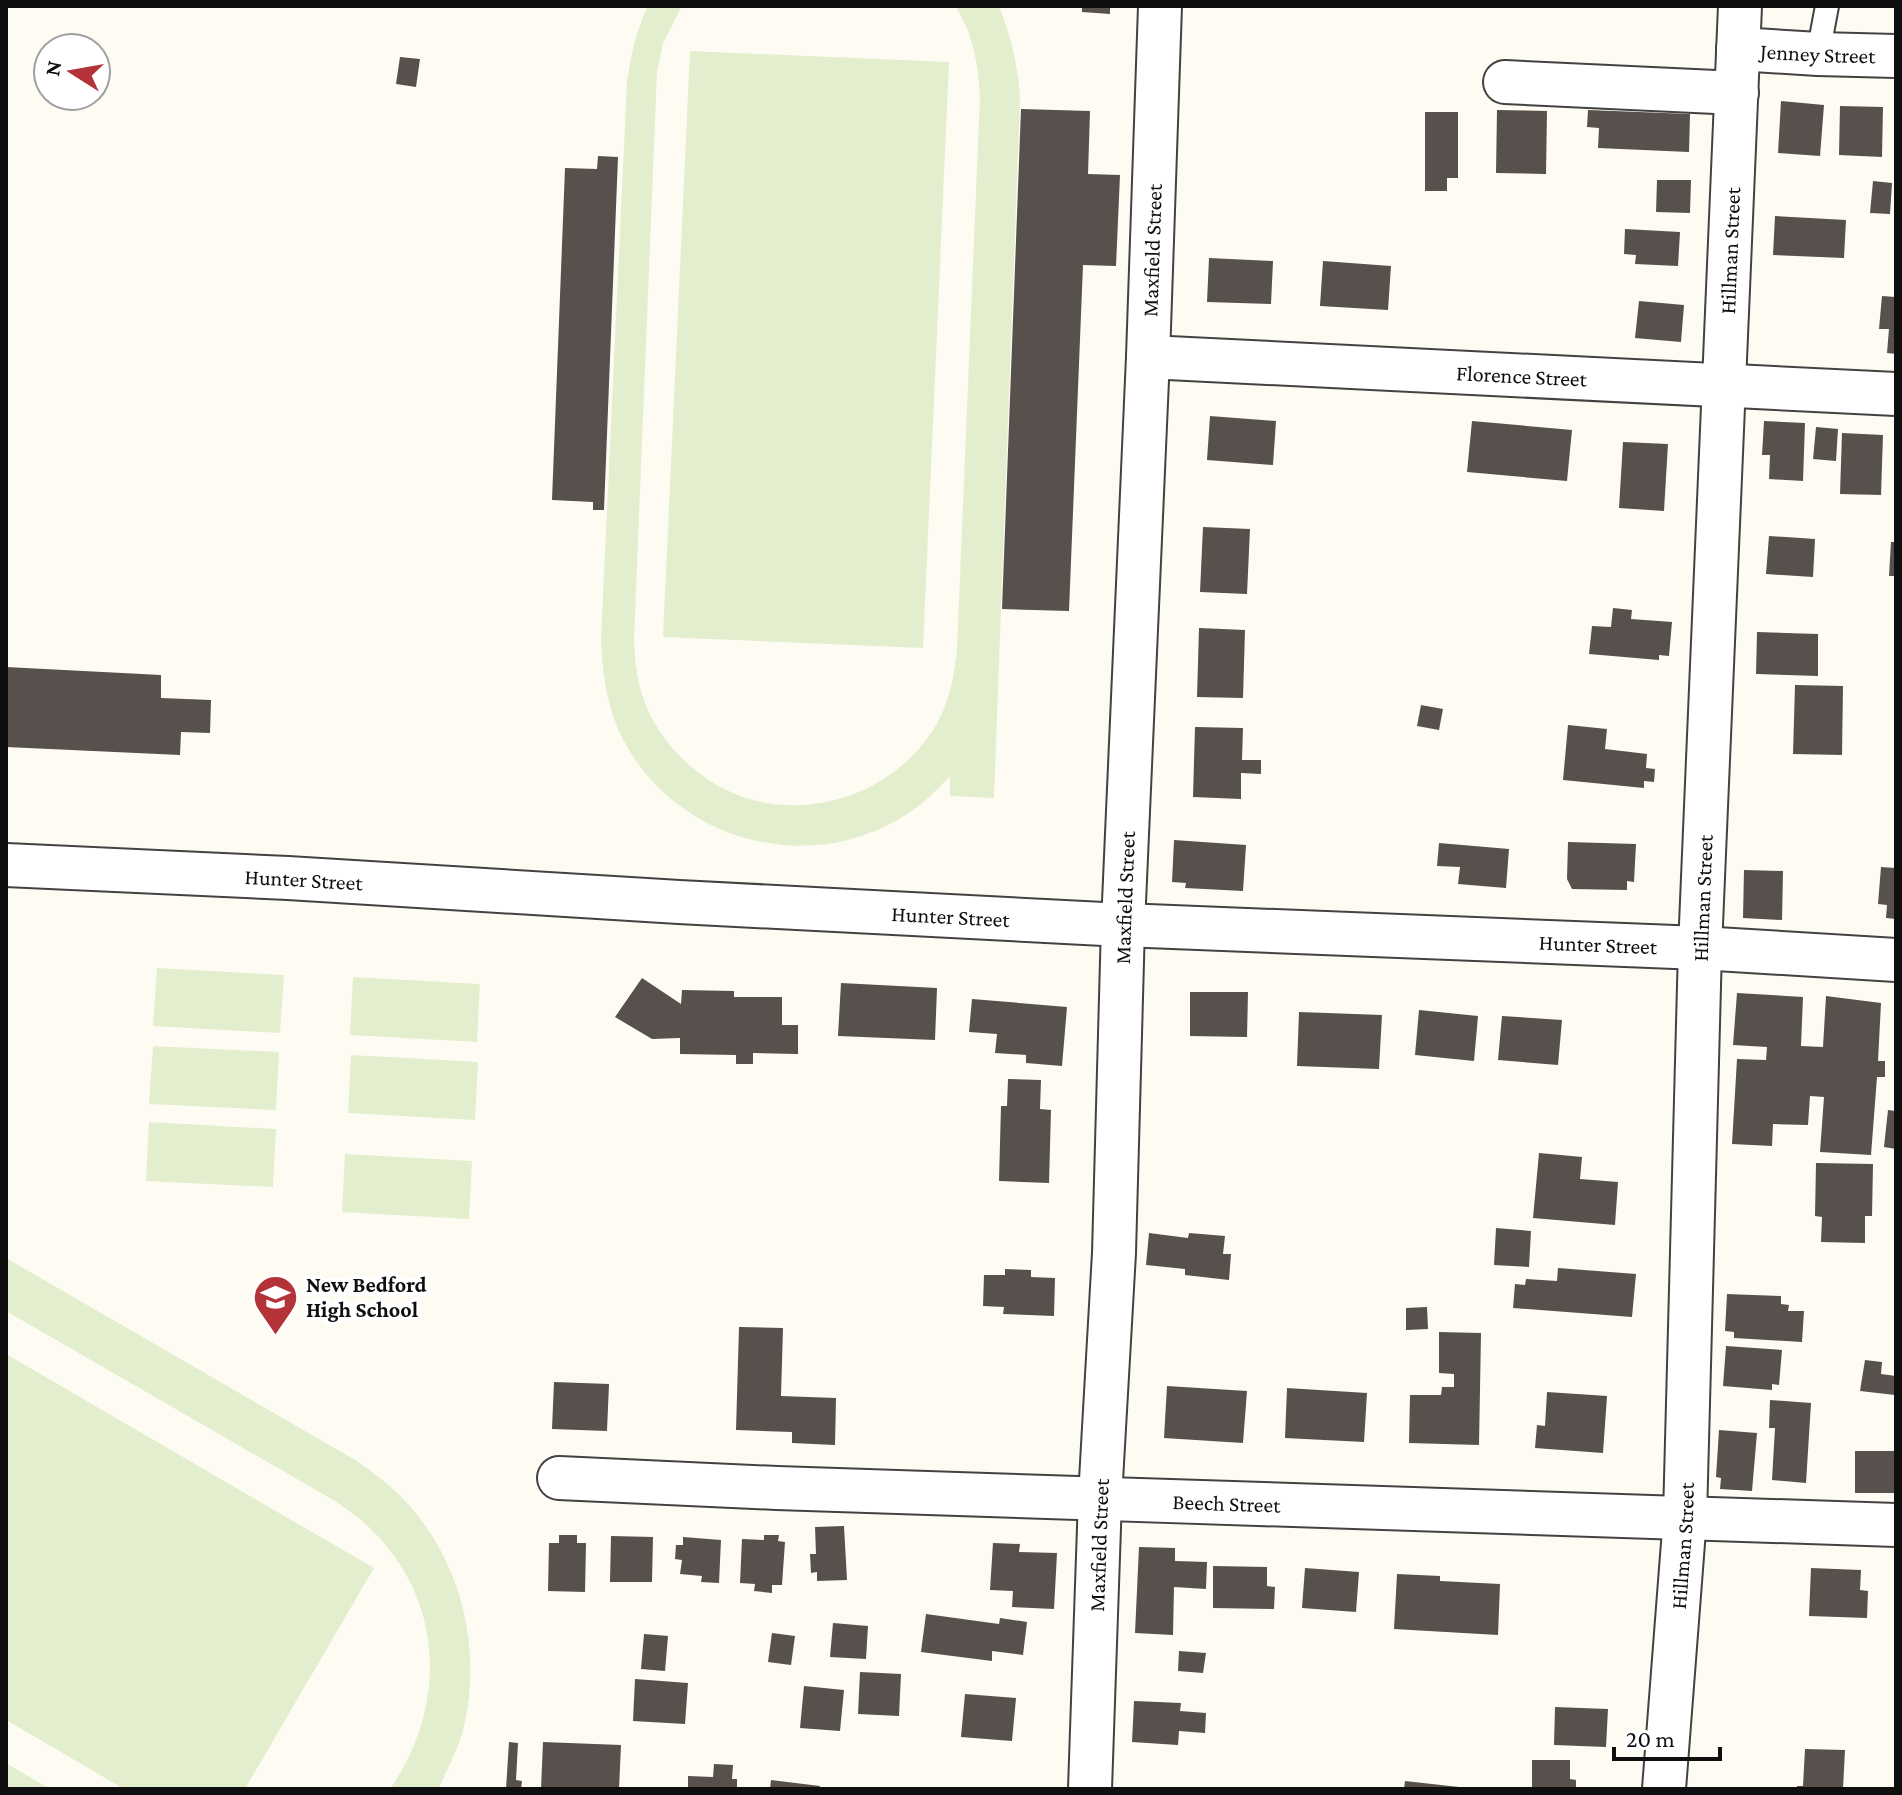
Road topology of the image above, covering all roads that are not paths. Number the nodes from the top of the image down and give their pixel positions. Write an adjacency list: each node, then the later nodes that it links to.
1 (1160, 6): 9 (street, Maxfield Street)
2 (1740, 6): 4 (street, Hillman Street)
3 (1827, 6): 5 (lane)
4 (1738, 49): 5 (street, Jenney Street); 8 (street, Hillman Street)
5 (1818, 54): 6 (street, Jenney Street)
6 (1896, 56)
7 (1505, 82): 8 (street)
8 (1737, 93): 10 (street, Hillman Street)
9 (1148, 357): 10 (street, Florence Street); 13 (street, Maxfield Street)
10 (1725, 384): 11 (street, Florence Street); 14 (street, Hillman Street)
11 (1896, 394)
12 (6, 865): 13 (street, Hunter Street)
13 (1123, 925): 14 (street, Hunter Street); 17 (street, Maxfield Street)
14 (1700, 948): 15 (street, Hunter Street); 18 (street, Hillman Street)
15 (1896, 960)
16 (559, 1478): 17 (street, Beech Street)
17 (1100, 1498): 18 (street, Beech Street); 20 (street, Maxfield Street)
18 (1685, 1517): 19 (street, Beech Street); 21 (street, Hillman Street)
19 (1896, 1525)
20 (1090, 1789)
21 (1664, 1789)

